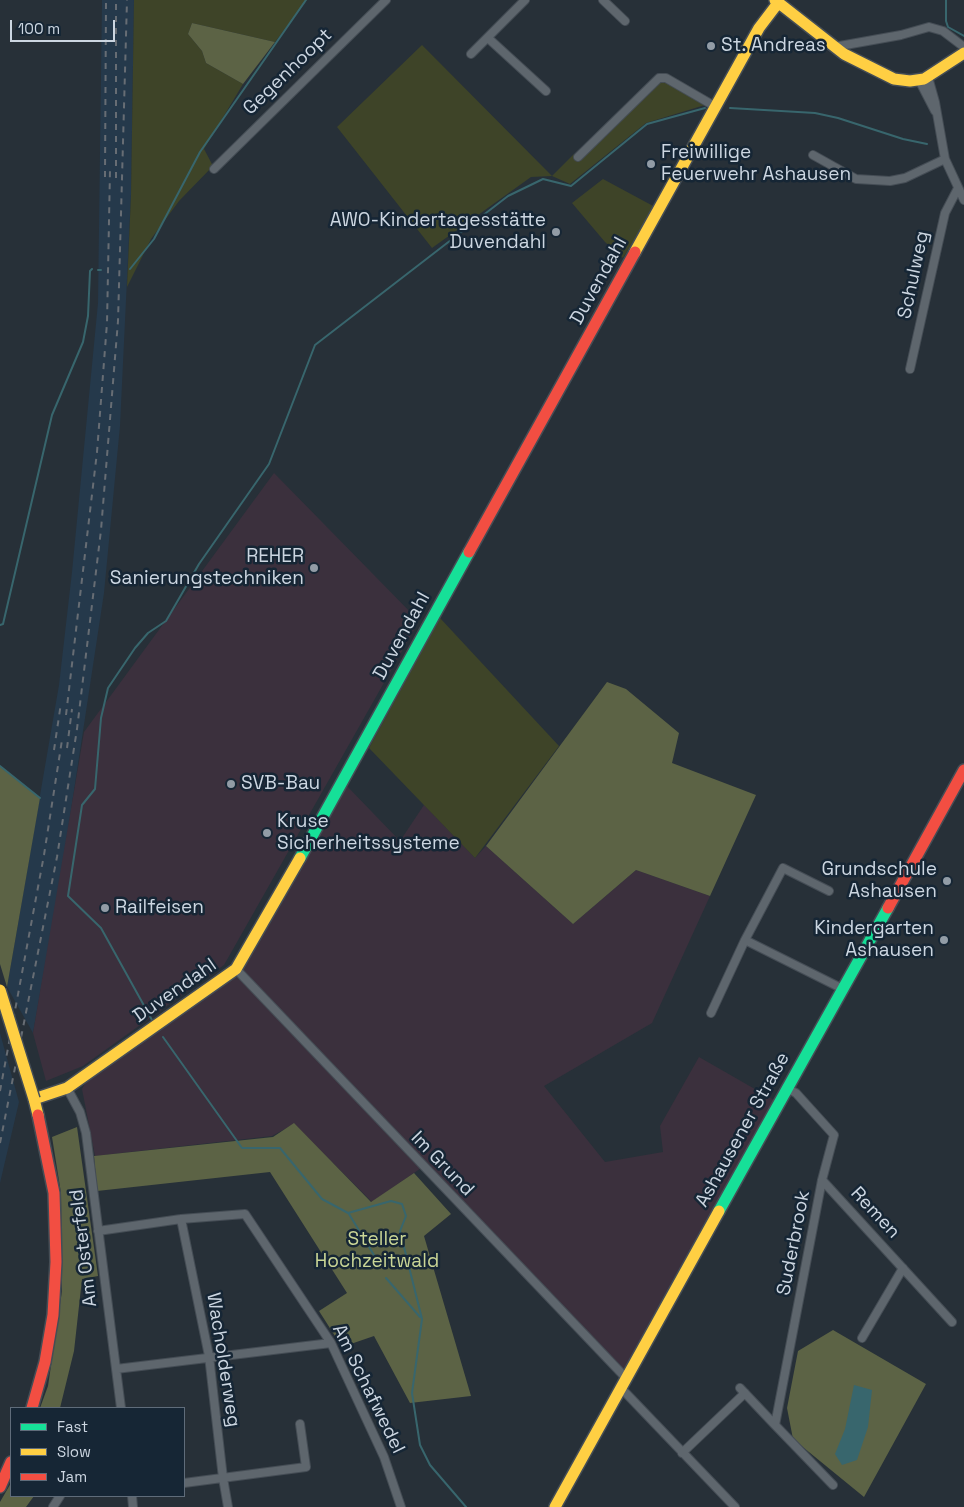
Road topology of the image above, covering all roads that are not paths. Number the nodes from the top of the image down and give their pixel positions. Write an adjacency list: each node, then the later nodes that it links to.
1 (386, 0): 17 (street, Gegenhoopt)
2 (525, 0): 6 (street)
3 (603, 0): 5 (street)
4 (777, 1): 7 (street); 13 (street, Duvendahl)
5 (625, 21)
6 (488, 38): 10 (street); 12 (street)
7 (834, 47): 8 (street); 11 (street)
8 (964, 47)
9 (964, 53): 11 (street)
10 (471, 54)
11 (923, 78): 16 (street)
12 (546, 91)
13 (716, 107): 15 (street); 24 (street, Duvendahl)
14 (813, 155): 16 (street)
15 (578, 157)
16 (945, 159): 18 (street)
17 (214, 168)
18 (957, 190): 19 (street); 20 (street, Schulweg)
19 (964, 200)
20 (910, 369)
21 (964, 770): 25 (street, Ashausener Straße)
22 (829, 891): 23 (street)
23 (745, 940): 25 (street); 27 (street)
24 (236, 969): 28 (street, Duvendahl); 40 (street, Im Grund)
25 (843, 989): 29 (street, Ashausener Straße)
26 (0, 990): 30 (street, bridge)
27 (711, 1013)
28 (67, 1088): 30 (street, Duvendahl); 33 (street, Am Osterfeld)
29 (786, 1088): 31 (street, Suderbrook); 40 (street, Ashausener Straße)
30 (34, 1099): 41 (street)
31 (822, 1180): 34 (street, Remen); 44 (street, Suderbrook)
32 (181, 1219): 33 (street, Am Schafwedel); 37 (street, Am Schafwedel); 38 (street, Wacholderweg)
33 (98, 1231): 39 (street, Am Osterfeld)
34 (903, 1268): 35 (street, Remen); 36 (street)
35 (952, 1322)
36 (862, 1338)
37 (331, 1343): 38 (street); 52 (street, Am Schafwedel)
38 (209, 1356): 39 (street); 47 (street, Wacholderweg)
39 (116, 1368): 42 (street, Am Osterfeld)
40 (624, 1383): 45 (street, Im Grund); 53 (street, Ashausener Straße)
41 (32, 1407)
42 (121, 1407)
43 (300, 1424): 47 (street)
44 (775, 1425): 45 (street); 49 (street)
45 (682, 1453): 54 (street, Im Grund)
46 (10, 1464): 50 (street)
47 (223, 1478): 48 (street); 51 (street, Wacholderweg)
48 (185, 1483)
49 (833, 1485)
50 (0, 1486)
51 (228, 1507)
52 (401, 1507)
53 (555, 1507)
54 (735, 1507)

